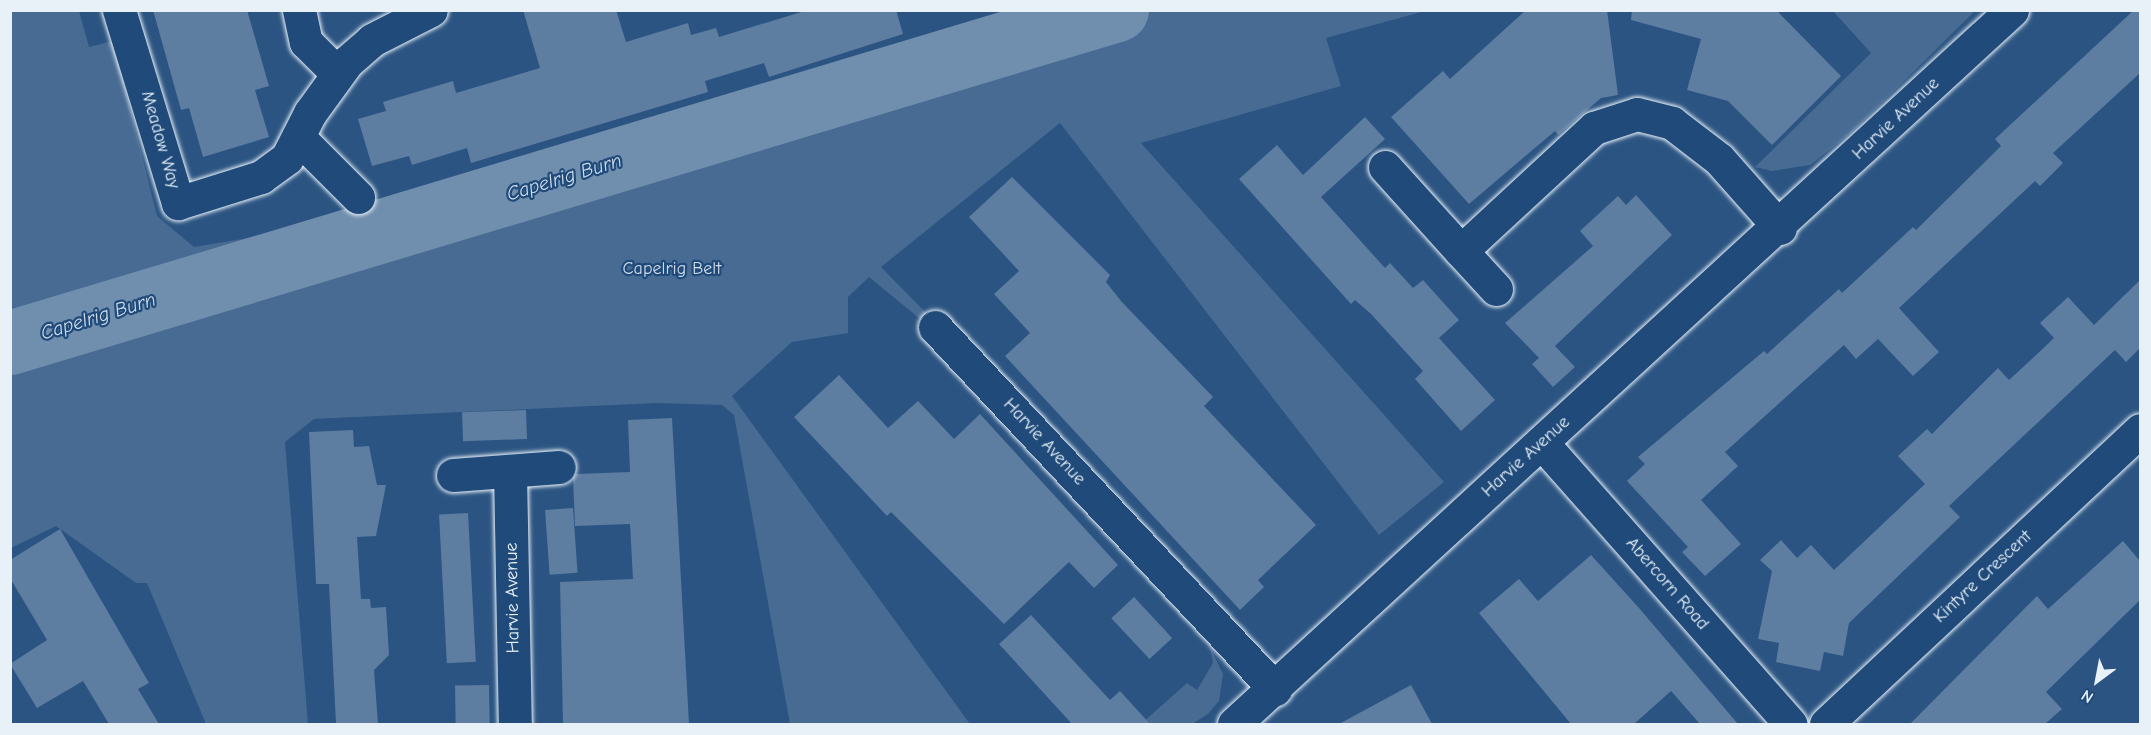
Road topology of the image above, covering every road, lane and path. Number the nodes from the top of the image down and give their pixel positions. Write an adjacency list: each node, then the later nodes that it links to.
1 (118, 10): 6 (street, Meadow Way)
2 (299, 10): 5 (street)
3 (431, 10): 5 (street, Meadow Way)
4 (2012, 10): 9 (street, Harvie Avenue)
5 (338, 74): 6 (street, Meadow Way)
6 (298, 137): 8 (street)
7 (1385, 167): 10 (street)
8 (358, 197)
9 (1780, 228): 10 (street); 14 (street, Harvie Avenue)
10 (1461, 250): 11 (street)
11 (1496, 289)
12 (935, 327): 18 (street, Harvie Avenue)
13 (2140, 430): 22 (street, Kintyre Crescent)
14 (1542, 443): 18 (street, Harvie Avenue); 21 (street, Abercorn Road)
15 (559, 467): 16 (street)
16 (510, 472): 17 (street); 19 (street, Harvie Avenue)
17 (453, 475)
18 (1275, 689): 20 (street, Harvie Avenue)
19 (515, 724)
20 (1234, 724)
21 (1791, 724)
22 (1826, 724)

